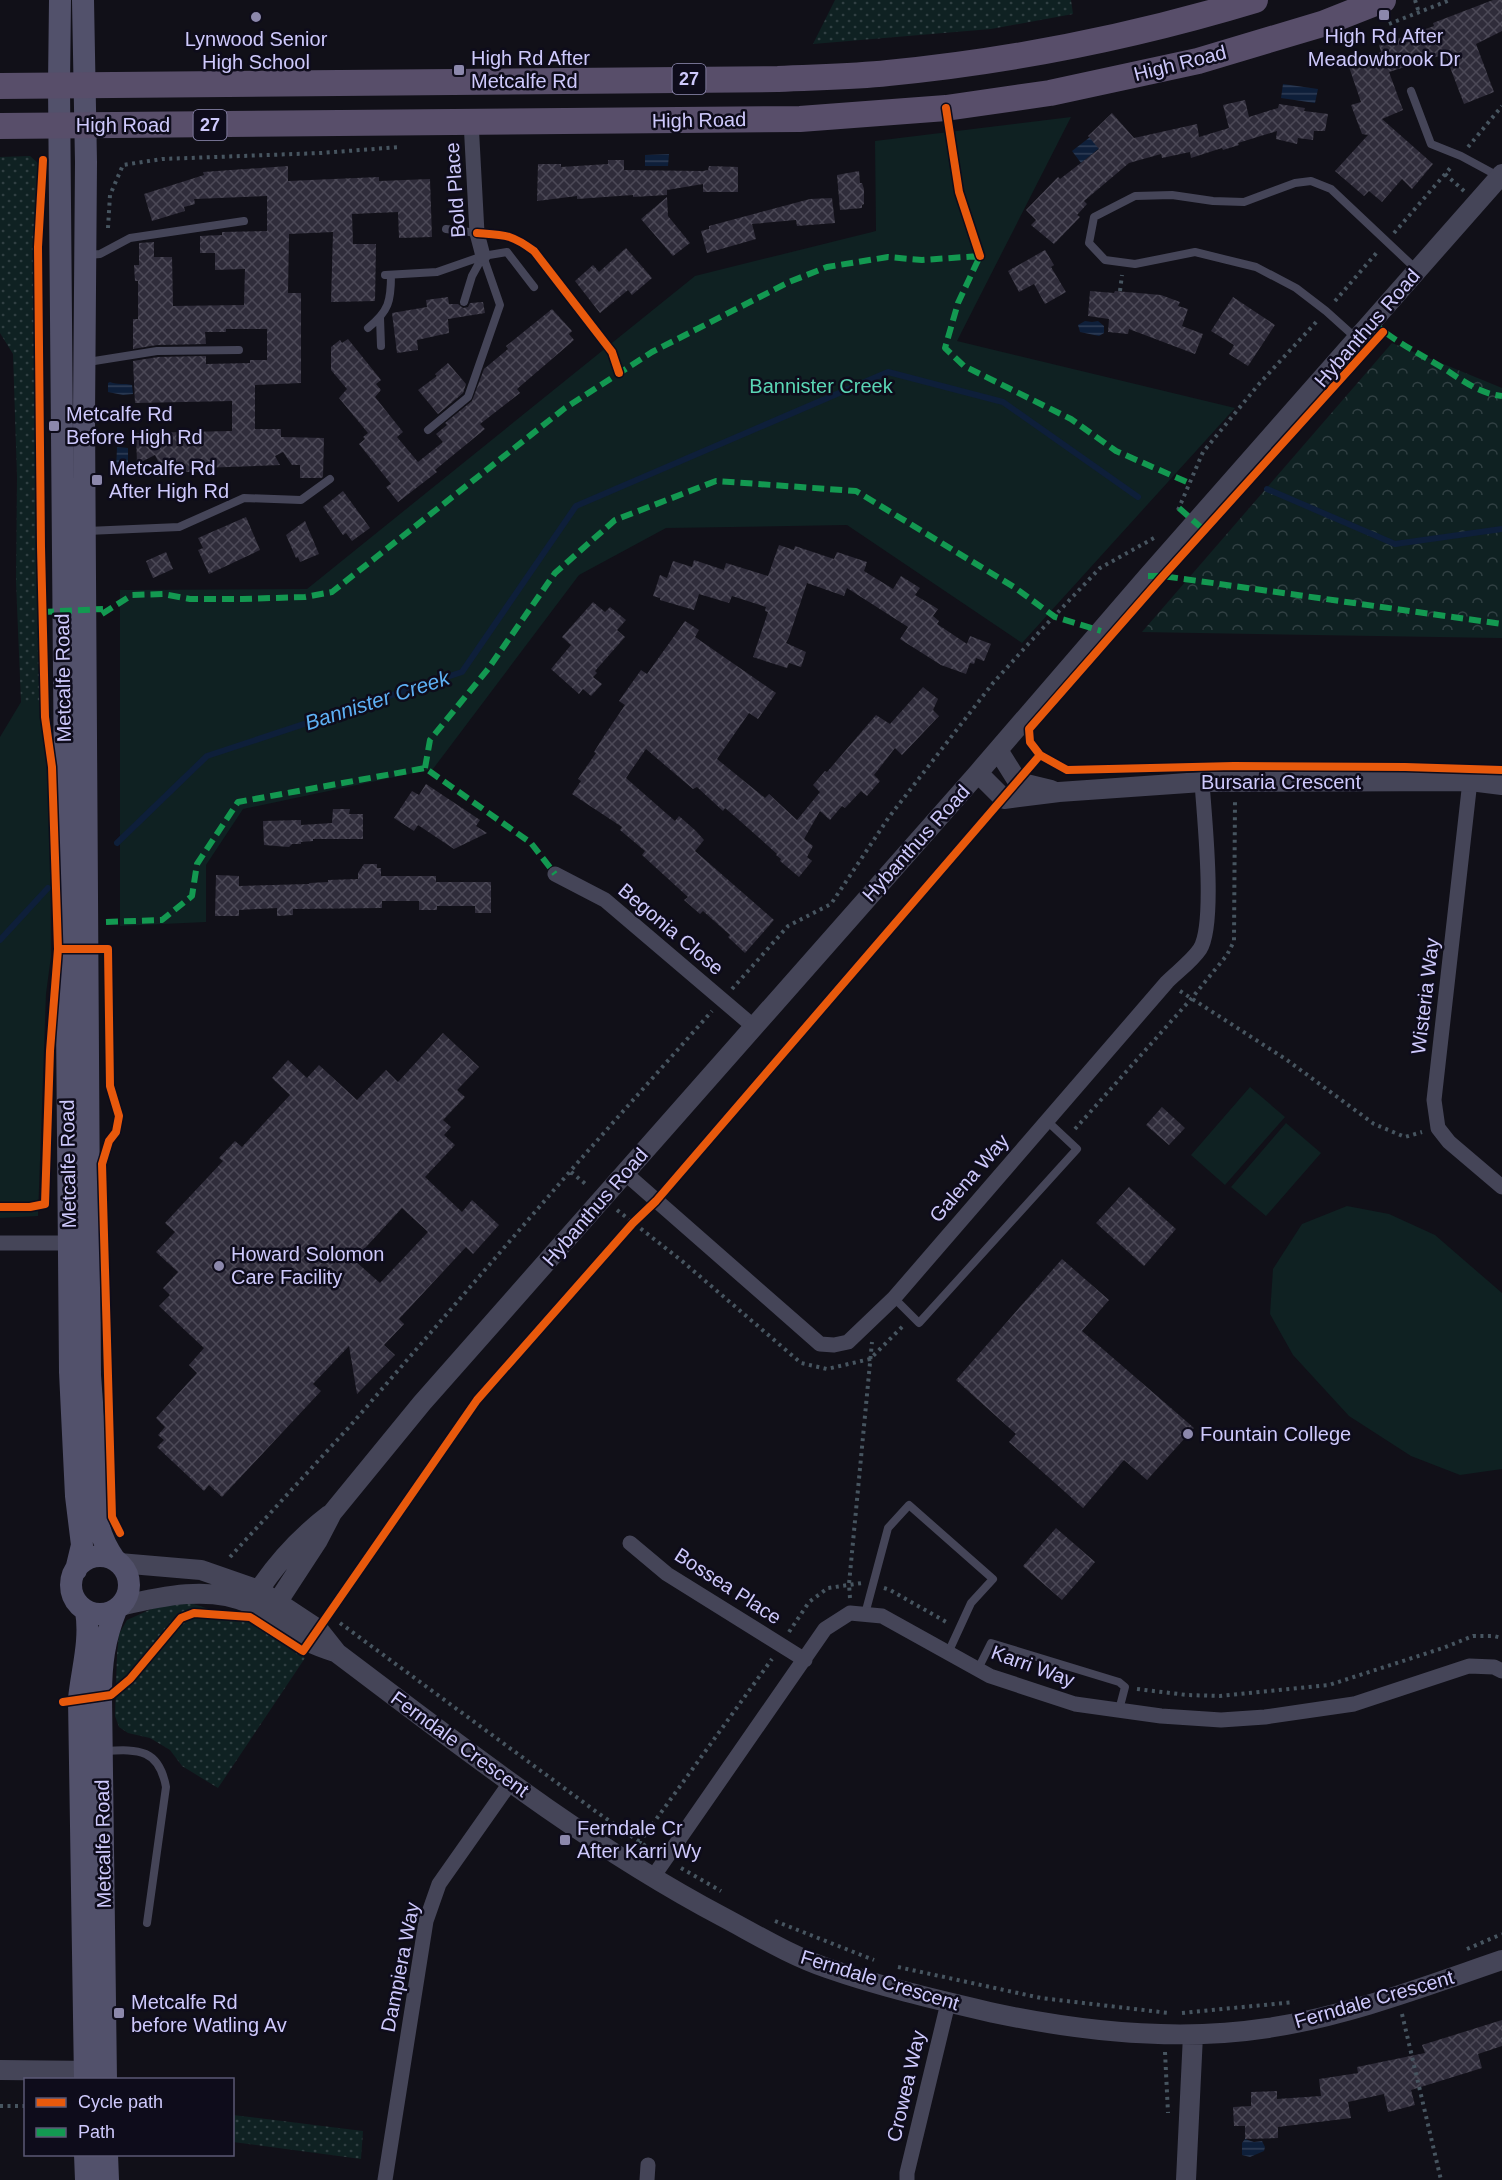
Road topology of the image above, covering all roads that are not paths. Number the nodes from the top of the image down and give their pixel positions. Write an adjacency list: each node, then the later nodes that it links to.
1 (60, 0): 5 (main road, Metcalfe Road)
2 (83, 0): 5 (main road, Metcalfe Road)
3 (1255, 0): 5 (main road, High Road / 27)
4 (1383, 0): 8 (main road, High Road / 27)
5 (71, 85): 6 (main road, High Road / 27); 9 (main road, Metcalfe Road); 10 (main road, Metcalfe Road)
6 (0, 86)
7 (1411, 91): 12 (lane)
8 (471, 121): 9 (main road, High Road / 27); 15 (street, Bold Place)
9 (86, 124): 10 (main road, High Road / 27); 16 (main road, Metcalfe Road)
10 (60, 125): 11 (main road, High Road / 27); 42 (main road, Metcalfe Road)
11 (0, 126)
12 (1501, 175): 18 (street, Hybanthus Road)
13 (244, 220): 16 (lane)
14 (446, 229): 15 (lane)
15 (477, 233): 17 (street, Bold Place)
16 (85, 255): 26 (main road, Metcalfe Road)
17 (483, 256): 19 (lane); 20 (lane); 21 (lane); 27 (lane)
18 (1418, 270): 23 (street, Hybanthus Road); 23 (lane)
19 (534, 287)
20 (464, 302)
21 (380, 318): 22 (lane); 24 (lane)
22 (368, 328)
23 (1357, 339): 30 (street, Hybanthus Road)
24 (381, 346)
25 (238, 350): 26 (lane)
26 (84, 363): 29 (main road, Metcalfe Road)
27 (428, 430)
28 (330, 478): 29 (lane)
29 (84, 531): 42 (main road, Metcalfe Road)
30 (998, 750): 31 (street, Hybanthus Road); 35 (street, Bursaria Crescent)
31 (978, 773): 35 (street, Bursaria Crescent); 37 (street, Hybanthus Road)
32 (1203, 782): 33 (street, Bursaria Crescent); 35 (street, Bursaria Crescent); 38 (street, Galena Way)
33 (1470, 782): 34 (street, Bursaria Crescent); 40 (street, Wisteria Way)
34 (1502, 785)
35 (1059, 792)
36 (555, 874): 37 (street, Begonia Close)
37 (753, 1026): 39 (street, Hybanthus Road)
38 (1046, 1120): 43 (street, Galena Way); 43 (lane)
39 (625, 1173): 43 (street, Galena Way); 44 (street, Hybanthus Road)
40 (1502, 1187)
41 (0, 1243): 42 (street)
42 (79, 1243): 46 (main road, Metcalfe Road); 47 (main road, Metcalfe Road)
43 (894, 1298)
44 (332, 1513): 48 (street, Hybanthus Road); 50 (street, Hybanthus Road)
45 (630, 1543): 55 (street, Bossea Place)
46 (117, 1562): 47 (main road); 48 (street, Ferndale Crescent); 49 (main road, Metcalfe Road)
47 (76, 1570): 51 (main road, Metcalfe Road)
48 (255, 1597): 49 (street, Ferndale Crescent); 50 (street, Ferndale Crescent)
49 (118, 1608): 51 (main road); 59 (main road, Metcalfe Road)
50 (273, 1609): 53 (street, Ferndale Crescent); 53 (street, Ferndale Crescent)
51 (86, 1611): 59 (main road, Metcalfe Road)
52 (858, 1614): 54 (street, Karri Way); 54 (lane); 55 (street)
53 (337, 1653): 60 (street, Ferndale Crescent)
54 (948, 1653): 56 (street, Karri Way)
55 (805, 1660): 61 (street)
56 (978, 1669): 58 (street, Karri Way); 58 (lane)
57 (1502, 1671): 58 (street, Karri Way)
58 (1119, 1710)
59 (91, 1751): 62 (lane); 67 (main road, Metcalfe Road)
60 (510, 1783): 61 (street, Ferndale Crescent); 72 (street, Dampiera Way)
61 (653, 1878): 64 (street, Ferndale Crescent)
62 (147, 1923)
63 (1502, 1960): 65 (street, Ferndale Crescent)
64 (948, 2002): 65 (street, Ferndale Crescent); 73 (street, Crowea Way)
65 (1193, 2035): 74 (street)
66 (0, 2070): 67 (street)
67 (95, 2075)
68 (86, 2156): 70 (main road)
69 (107, 2156): 71 (main road)
70 (86, 2180)
71 (108, 2180)
72 (385, 2180)
73 (907, 2180)
74 (1186, 2180)

